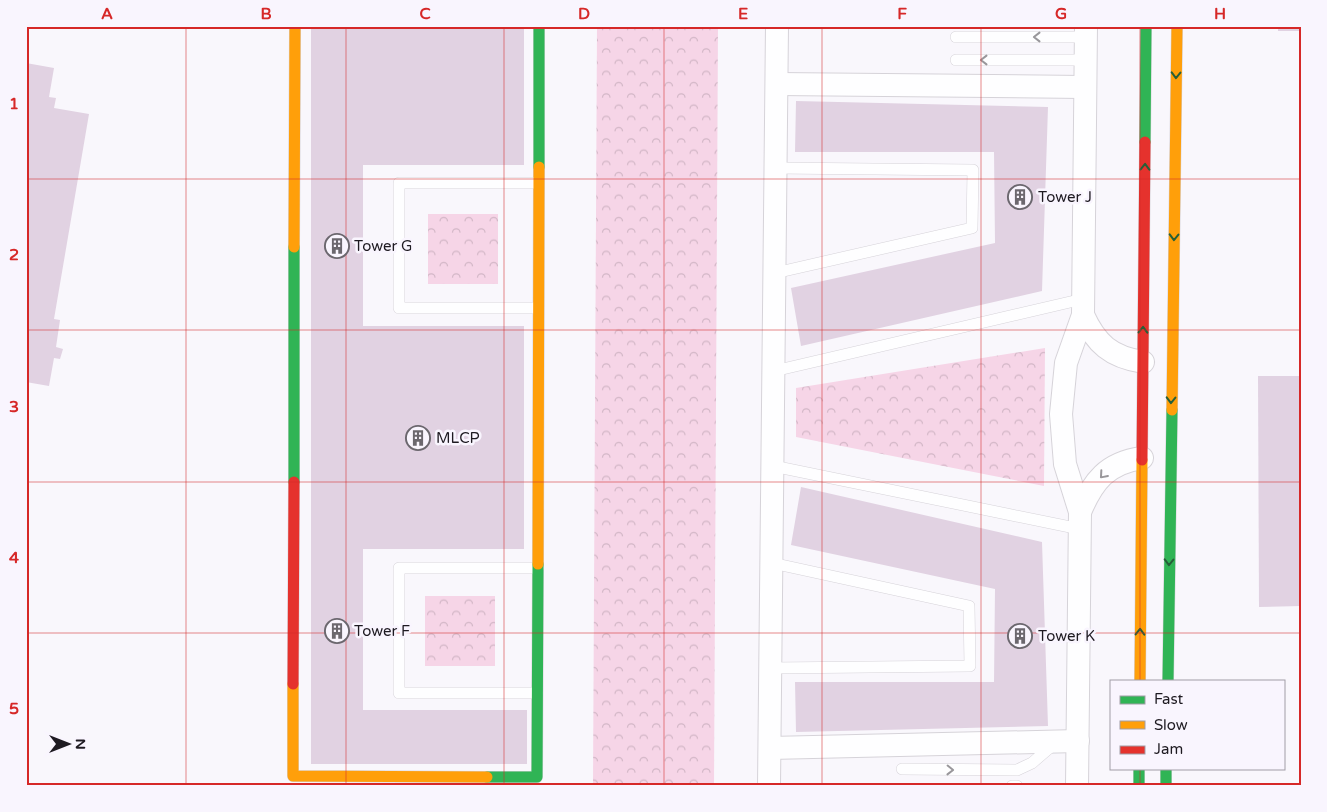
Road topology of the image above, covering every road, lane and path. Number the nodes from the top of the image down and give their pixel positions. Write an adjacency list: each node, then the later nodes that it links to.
1 (295, 26): 27 (street)
2 (539, 26): 13 (street)
3 (778, 26): 10 (street)
4 (1146, 26): 17 (street, one-way to 4)
5 (1177, 26): 26 (street, one-way to 26)
6 (1086, 32): 7 (lane, one-way to 7); 9 (street)
7 (956, 37)
8 (956, 60): 9 (lane, one-way to 8)
9 (1085, 60): 11 (street)
10 (777, 84): 11 (street); 12 (street)
11 (1084, 87): 15 (street)
12 (776, 168): 14 (street); 14 (lane)
13 (538, 183): 16 (street); 16 (lane)
14 (775, 273): 18 (street)
15 (1082, 307): 17 (street); 18 (lane); 21 (street)
16 (538, 308): 23 (street)
17 (1143, 362): 19 (street)
18 (774, 372): 20 (street)
19 (1142, 458): 21 (street, one-way to 21); 25 (street, one-way to 19)
20 (773, 466): 21 (lane); 22 (street)
21 (1080, 520): 28 (street)
22 (772, 563): 24 (street); 24 (lane)
23 (538, 568): 27 (street); 27 (lane)
24 (771, 668): 29 (street)
25 (1140, 680)
26 (1168, 680)
27 (537, 693)
28 (1069, 741): 29 (street); 30 (lane, one-way to 28); 36 (street)
29 (770, 748): 33 (street)
30 (902, 769)
31 (1139, 770): 37 (street)
32 (1166, 770): 38 (street)
33 (769, 786)
34 (1012, 786): 35 (lane)
35 (1017, 786)
36 (1077, 786)
37 (1139, 786)
38 (1166, 786)

